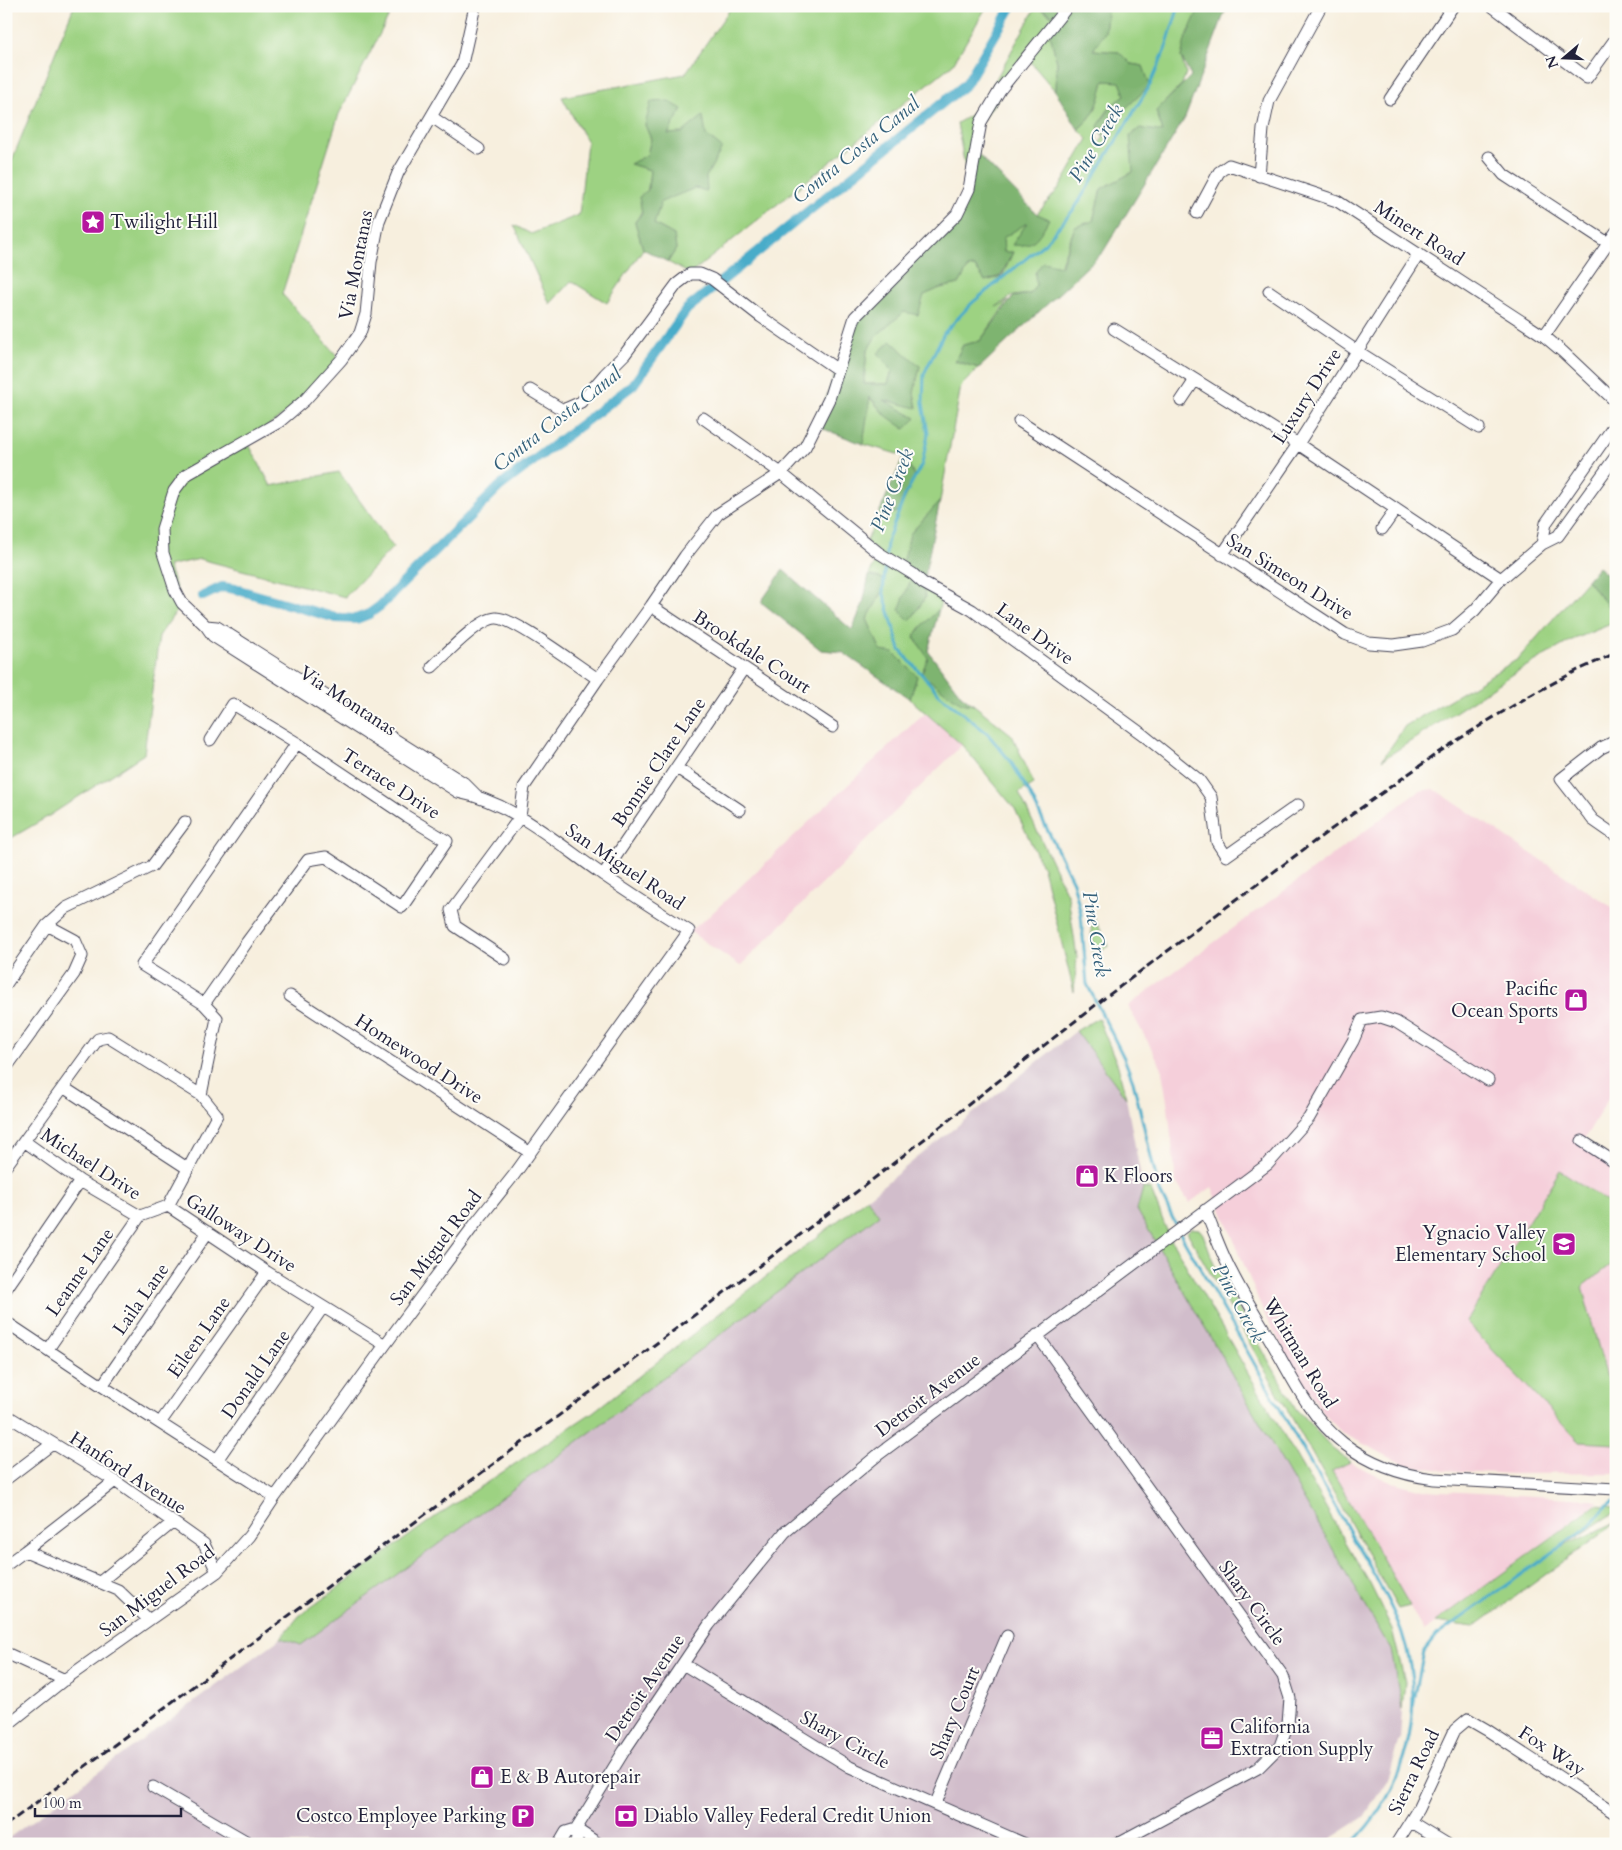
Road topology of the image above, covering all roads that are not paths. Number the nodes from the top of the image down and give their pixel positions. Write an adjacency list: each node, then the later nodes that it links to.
1 (475, 6): 8 (street, Via Montanas)
2 (1068, 6): 20 (street)
3 (1322, 6): 11 (street)
4 (1453, 6): 7 (street)
5 (1492, 6): 6 (street)
6 (1616, 38)
7 (1390, 99)
8 (432, 117): 9 (street); 48 (street, Via Montanas)
9 (479, 149)
10 (1489, 157): 14 (street)
11 (1259, 176): 12 (street, Minert Road); 15 (street, Minert Road)
12 (1197, 213)
13 (1616, 232): 14 (street)
14 (1608, 243): 18 (street)
15 (1419, 254): 18 (street, Minert Road); 19 (street, Luxury Drive)
16 (1269, 291): 19 (street)
17 (1114, 329): 21 (street)
18 (1544, 336): 24 (street, Minert Road)
19 (1357, 351): 28 (street); 29 (street, Luxury Drive)
20 (838, 370): 22 (street); 31 (street)
21 (1195, 380): 23 (street); 29 (street)
22 (530, 390)
23 (1181, 401)
24 (1616, 402)
25 (703, 418): 31 (street, Lane Drive)
26 (1019, 421): 35 (street, San Simeon Drive)
27 (1616, 423): 34 (street)
28 (1479, 428)
29 (1298, 444): 32 (street); 35 (street, Luxury Drive)
30 (1616, 456): 34 (street, San Simeon Drive)
31 (781, 473): 37 (street); 46 (street, Lane Drive)
32 (1396, 509): 33 (street); 36 (street)
33 (1382, 529)
34 (1542, 544): 36 (street, San Simeon Drive)
35 (1222, 555): 36 (street, San Simeon Drive)
36 (1501, 579)
37 (651, 606): 39 (street, Brookdale Court); 40 (street)
38 (432, 667): 40 (street)
39 (744, 668): 41 (street, Brookdale Court); 45 (street, Bonnie Clare Lane)
40 (598, 679): 48 (street)
41 (833, 726)
42 (210, 740): 44 (street)
43 (1616, 741): 50 (street)
44 (297, 743): 56 (street); 56 (street, Terrace Drive)
45 (677, 768): 47 (street); 51 (street, Bonnie Clare Lane)
46 (1298, 805)
47 (740, 810)
48 (520, 817): 51 (street, San Miguel Road); 53 (street)
49 (185, 822): 52 (street)
50 (1616, 836)
51 (603, 875): 63 (street, San Miguel Road)
52 (47, 925): 54 (street); 57 (street)
53 (505, 959)
54 (6, 984)
55 (290, 996): 63 (street, Homewood Drive)
56 (204, 1004): 60 (street)
57 (6, 1068)
58 (1488, 1080): 69 (street, Detroit Avenue)
59 (63, 1086): 60 (street, Galloway Drive); 61 (street, Galloway Drive); 66 (street)
60 (201, 1095): 66 (street, Galloway Drive)
61 (24, 1141): 65 (street, Galloway Drive); 67 (street, Michael Drive)
62 (1582, 1141): 64 (street)
63 (529, 1152): 77 (street, San Miguel Road)
64 (1616, 1163)
65 (6, 1166)
66 (187, 1168): 68 (street, Galloway Drive)
67 (80, 1181): 70 (street, Michael Drive); 73 (street)
68 (168, 1206): 70 (street, Michael Drive); 71 (street, Galloway Drive)
69 (1205, 1210): 76 (street, Detroit Avenue); 86 (street, Whitman Road)
70 (140, 1216): 78 (street, Leanne Lane)
71 (208, 1232): 72 (street, Galloway Drive); 79 (street, Laila Lane)
72 (267, 1272): 74 (street, Galloway Drive); 81 (street, Eileen Lane)
73 (6, 1289)
74 (324, 1307): 77 (street, Galloway Drive); 83 (street, Donald Lane)
75 (6, 1322): 78 (street)
76 (1037, 1335): 96 (street, Detroit Avenue); 110 (street, Shary Circle)
77 (385, 1345): 87 (street, San Miguel Road)
78 (48, 1348): 79 (street)
79 (102, 1386): 81 (street)
80 (6, 1414): 82 (street, Hanford Avenue)
81 (160, 1423): 83 (street)
82 (52, 1444): 84 (street); 85 (street, Hanford Avenue)
83 (217, 1460): 87 (street)
84 (6, 1479)
85 (115, 1481): 88 (street, Hanford Avenue); 89 (street)
86 (1610, 1489)
87 (275, 1497): 91 (street, San Miguel Road)
88 (172, 1523): 91 (street, Hanford Avenue); 92 (street)
89 (25, 1551): 90 (street); 92 (street)
90 (6, 1566)
91 (217, 1572): 93 (street, San Miguel Road)
92 (100, 1582): 93 (street)
93 (149, 1620): 97 (street, San Miguel Road)
94 (1007, 1636): 101 (street, Shary Court)
95 (6, 1653): 97 (street)
96 (683, 1664): 101 (street, Shary Circle); 104 (street, Detroit Avenue)
97 (65, 1680): 99 (street, San Miguel Road)
98 (1468, 1720): 102 (street, Fox Way); 103 (street, Sierra Road)
99 (6, 1726)
100 (153, 1787): 105 (street)
101 (936, 1803): 109 (street, Shary Circle)
102 (1616, 1814)
103 (1411, 1822): 111 (street, Sierra Road); 112 (street)
104 (576, 1829): 106 (street, Detroit Avenue); 107 (street, Detroit Avenue); 108 (street)
105 (251, 1844)
106 (559, 1844)
107 (575, 1844)
108 (599, 1844)
109 (1025, 1844)
110 (1116, 1844)
111 (1396, 1844)
112 (1447, 1844)

